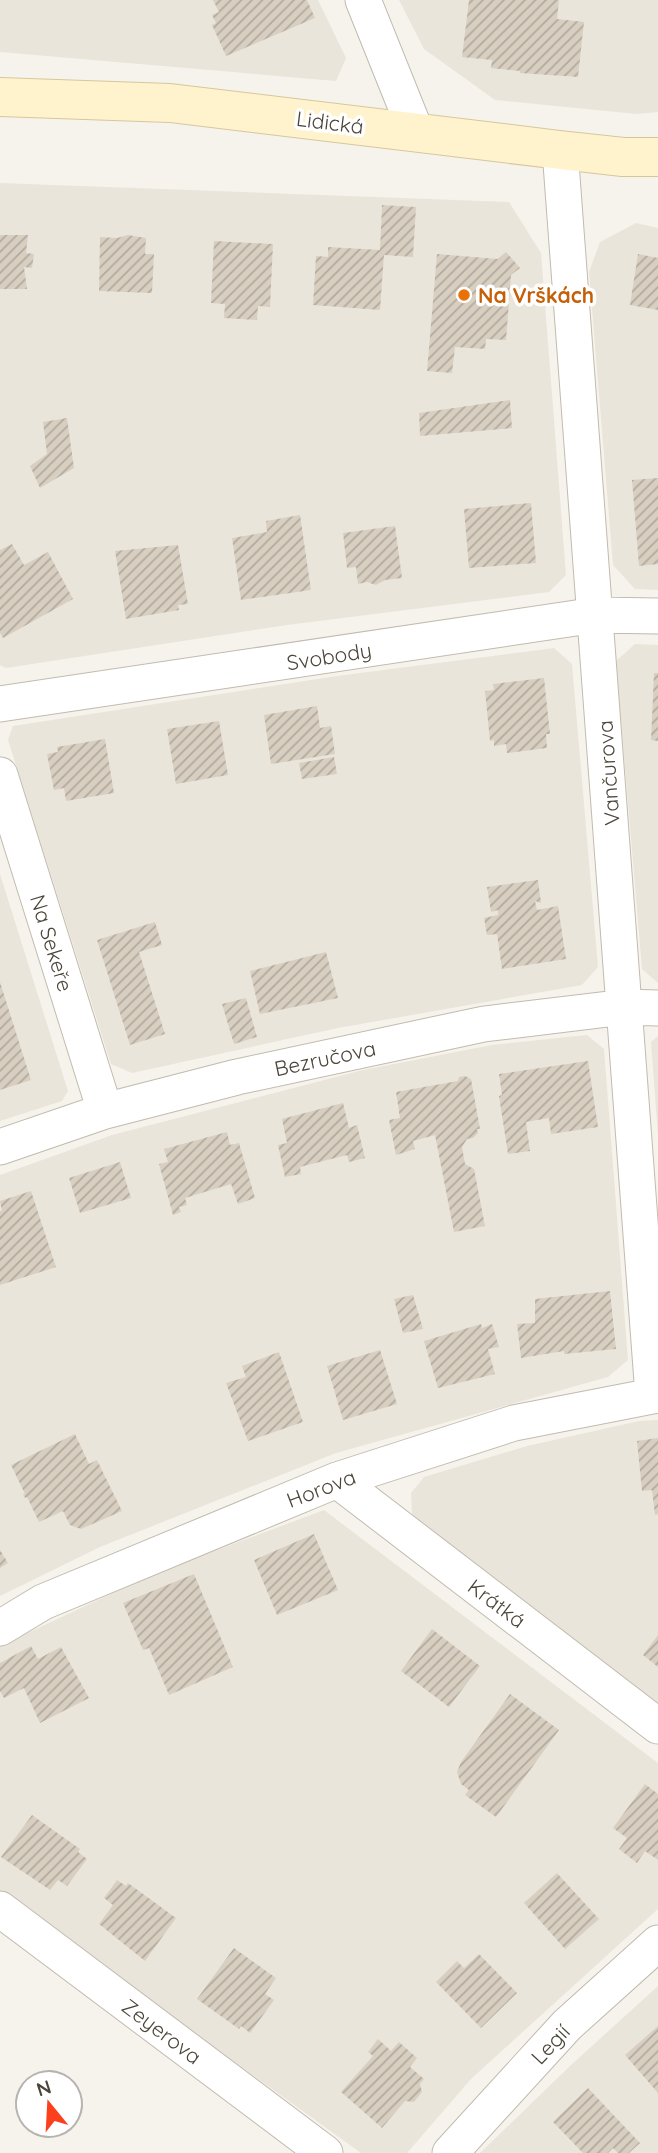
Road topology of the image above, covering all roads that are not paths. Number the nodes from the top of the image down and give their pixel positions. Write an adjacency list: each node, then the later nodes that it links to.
1 (363, 0): 3 (street)
2 (0, 97): 3 (street, Lidická)
3 (416, 132): 4 (street, Lidická)
4 (559, 150): 5 (street, Lidická); 6 (street, Vančurova)
5 (654, 161)
6 (596, 615): 7 (street, Svobody); 8 (street, Svobody); 10 (street, Vančurova)
7 (658, 616)
8 (0, 704)
9 (0, 775): 11 (street, Na Sekeře)
10 (642, 1008): 11 (street, Bezručova); 13 (street, Vančurova)
11 (105, 1111): 12 (street, Bezručova)
12 (0, 1147)
13 (656, 1395): 14 (street, Horova)
14 (337, 1480): 15 (street, Horova); 16 (street, Krátká)
15 (0, 1628)
16 (658, 1726)
17 (0, 1909): 19 (street, Zeyerova)
18 (658, 1944): 20 (street, Legií)
19 (325, 2153)
20 (450, 2153)

